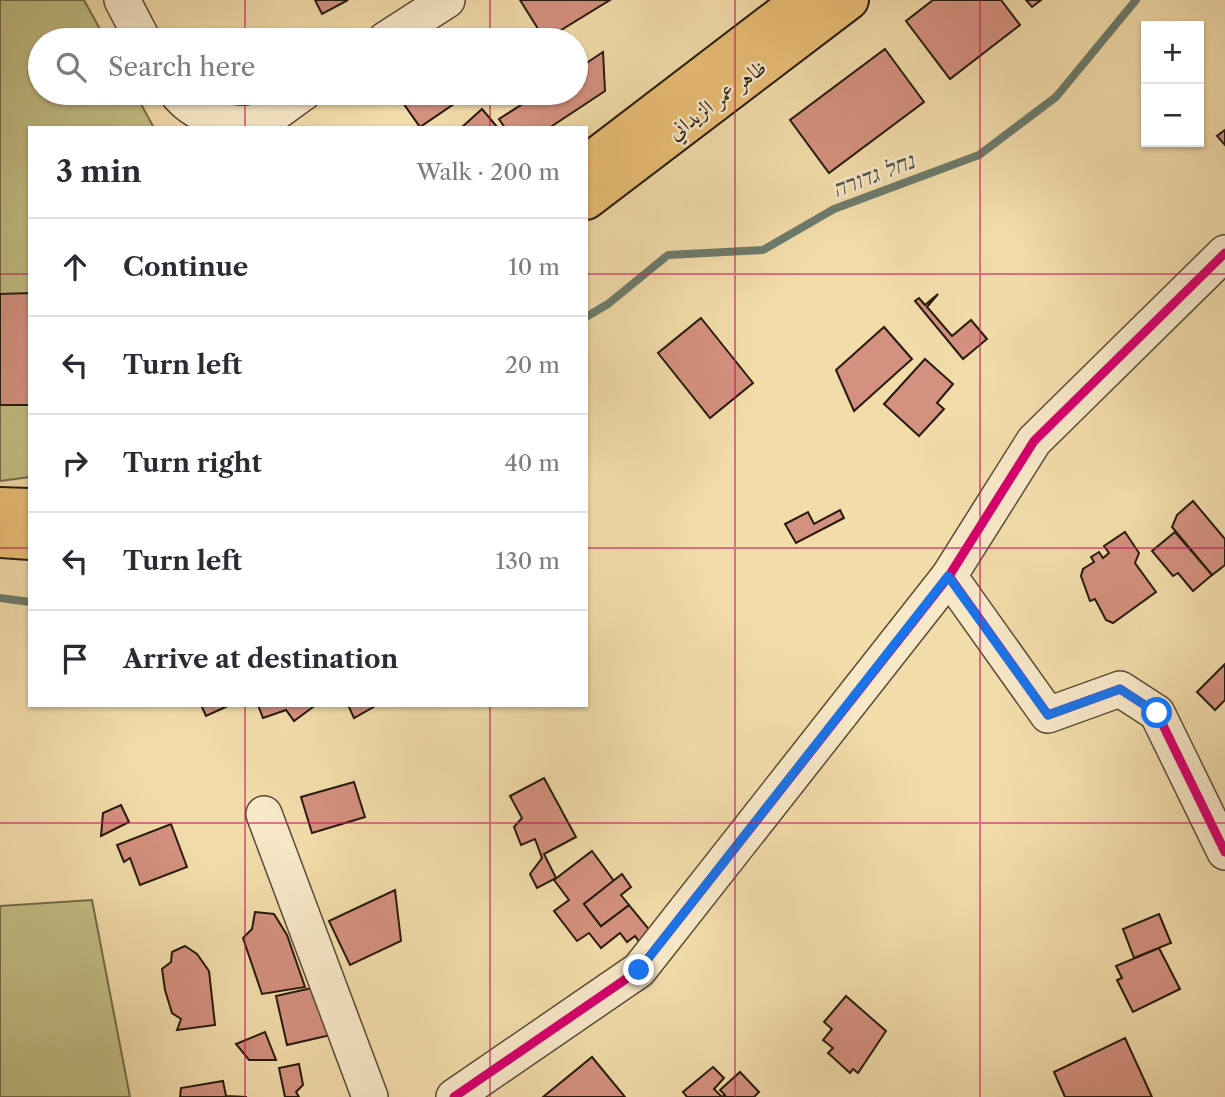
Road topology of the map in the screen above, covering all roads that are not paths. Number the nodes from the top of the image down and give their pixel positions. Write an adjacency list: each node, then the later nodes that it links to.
1 (122, 0): 5 (street)
2 (447, 0): 6 (street)
3 (802, 0): 9 (main road, ظاهر عمر الزيداني)
4 (849, 0): 10 (main road, ظاهر عمر الزيداني)
5 (137, 28)
6 (404, 28)
7 (189, 105): 8 (street)
8 (284, 105)
9 (588, 163)
10 (588, 198)
11 (1225, 253): 16 (street)
12 (0, 507): 13 (main road)
13 (28, 508)
14 (0, 538): 15 (main road)
15 (28, 540)
16 (948, 576): 18 (street); 20 (street)
17 (264, 814): 19 (street)
18 (1225, 852)
19 (370, 1097)
20 (454, 1097)

